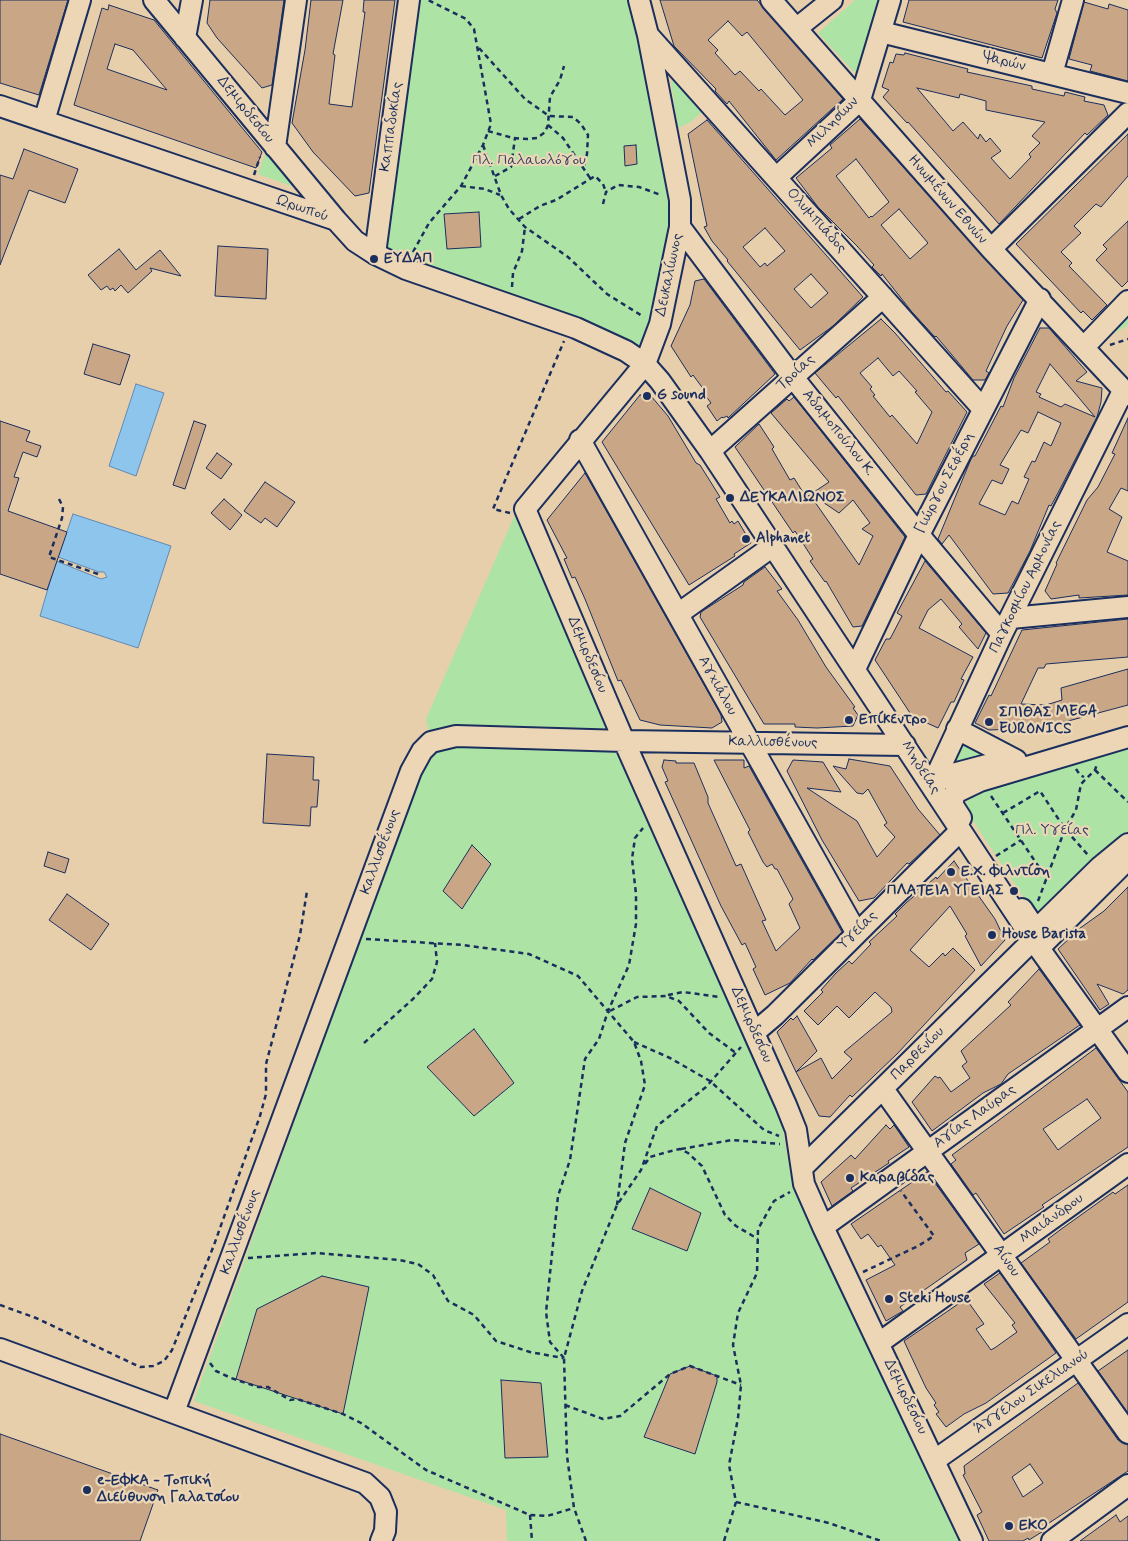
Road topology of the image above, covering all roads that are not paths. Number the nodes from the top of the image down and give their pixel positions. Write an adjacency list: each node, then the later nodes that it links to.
1 (80, 0): 20 (street)
2 (192, 0): 14 (street)
3 (296, 0): 21 (street)
4 (409, 0): 26 (street, Καππαδοκίας)
5 (639, 0): 13 (street, Δευκαλίωνος)
6 (771, 0): 11 (street, Ηνωμένων Εθνών)
7 (832, 0): 11 (street)
8 (890, 0): 12 (street, Μιλησίων)
9 (1072, 0): 15 (street)
10 (152, 2): 14 (street, Δεμιρδεσίου)
11 (797, 28): 17 (street, Ηνωμένων Εθνών)
12 (881, 32): 15 (street, Ψαρών); 17 (street, Μιλησίων)
13 (648, 35): 22 (street, Ολυμπιάδος); 24 (street, Δευκαλίωνος)
14 (185, 38): 21 (street, Δεμιρδεσίου)
15 (1052, 74): 16 (street, Ψαρών)
16 (1128, 93)
17 (860, 100): 22 (street, Μιλησίων); 25 (street, Ηνωμένων Εθνών)
18 (0, 106): 20 (street, Ωρωπού)
19 (1128, 113): 25 (street)
20 (44, 121): 23 (street, Ωρωπού)
21 (271, 142): 23 (street, Δεμιρδεσίου)
22 (777, 177): 27 (street, Ολυμπιάδος)
23 (336, 220): 26 (street, Ωρωπού)
24 (680, 227): 31 (street, Δευκαλίωνος); 32 (street, Αδαμοπούλου Κ.)
25 (991, 249): 28 (street, Ηνωμένων Εθνών)
26 (375, 254): 31 (street, Ωρωπού)
27 (883, 297): 32 (street, Τροίας); 34 (street, Ολυμπιάδος)
28 (1040, 300): 30 (street, Ηνωμένων Εθνών); 34 (street, Γιώργου Σεφέρη)
29 (1128, 301): 30 (street)
30 (1084, 347): 33 (street, Ηνωμένων Εθνών)
31 (645, 364): 35 (street, Δευκαλίωνος); 36 (street, Μηδείας)
32 (792, 376): 36 (street, Τροίας); 38 (street, Αδαμοπούλου Κ.)
33 (1126, 393): 42 (street, Παγκοσμίου Αρμονίας)
34 (983, 409): 38 (street, Γιώργου Σεφέρη)
35 (580, 440): 37 (street, Δευκαλίωνος); 41 (street, Αγχιάλου)
36 (710, 451): 39 (street, Μηδείας)
37 (527, 513): 47 (street, Δεμιρδεσίου)
38 (919, 535): 42 (street, Αδαμοπούλου Κ.); 43 (street, Γιώργου Σεφέρη)
39 (773, 546): 41 (street); 43 (street, Μηδείας)
40 (1128, 608): 42 (street)
41 (678, 614): 48 (street, Αγχιάλου)
42 (1007, 626): 45 (street, Παγκοσμίου Αρμονίας)
43 (855, 669): 49 (street, Μηδείας)
44 (1128, 724): 50 (street)
45 (957, 729): 50 (street); 51 (street, Παγκοσμίου Αρμονίας)
46 (1128, 737): 56 (street)
47 (624, 741): 48 (street, Καλλισθένους); 59 (street, Δεμιρδεσίου); 71 (street, Καλλισθένους)
48 (748, 742): 49 (street, Καλλισθένους); 55 (street, Αγχιάλου)
49 (905, 745): 51 (street, Μηδείας)
50 (1016, 760): 51 (street)
51 (932, 785): 52 (street, Μηδείας)
52 (960, 830): 55 (street, Υγείας); 56 (street, Μηδείας)
53 (1128, 844): 56 (street)
54 (1128, 859): 56 (street, Παρθενίου)
55 (856, 932): 59 (street, Υγείας)
56 (1034, 936): 58 (street, Μηδείας); 61 (street, Παρθενίου)
57 (1128, 1007): 58 (street, Αγίας Λαύρας)
58 (1097, 1029): 60 (street, Μηδείας); 62 (street, Αγίας Λαύρας)
59 (755, 1032): 64 (street, Δεμιρδεσίου)
60 (1128, 1072)
61 (883, 1089): 62 (street, Αίνου); 64 (street, Παρθενίου)
62 (928, 1150): 65 (street, Αγίας Λαύρας); 66 (street, Αίνου)
63 (1128, 1164): 66 (street, Μαιάνδρου)
64 (803, 1176): 65 (street, Δεμιρδεσίου)
65 (823, 1228): 68 (street, Δεμιρδεσίου)
66 (1001, 1255): 68 (street, Μαιάνδρου); 70 (street, Αίνου)
67 (1128, 1324): 70 (street, Άγγελου Σικελιανού)
68 (879, 1343): 73 (street, Δεμιρδεσίου)
69 (0, 1349): 71 (street)
70 (1076, 1360): 72 (street, Αίνου); 73 (street, Άγγελου Σικελιανού)
71 (174, 1412): 75 (street)
72 (1128, 1433)
73 (935, 1460): 76 (street, Δεμιρδεσίου)
74 (1128, 1485): 77 (street)
75 (381, 1541)
76 (972, 1541)
77 (1052, 1541)

